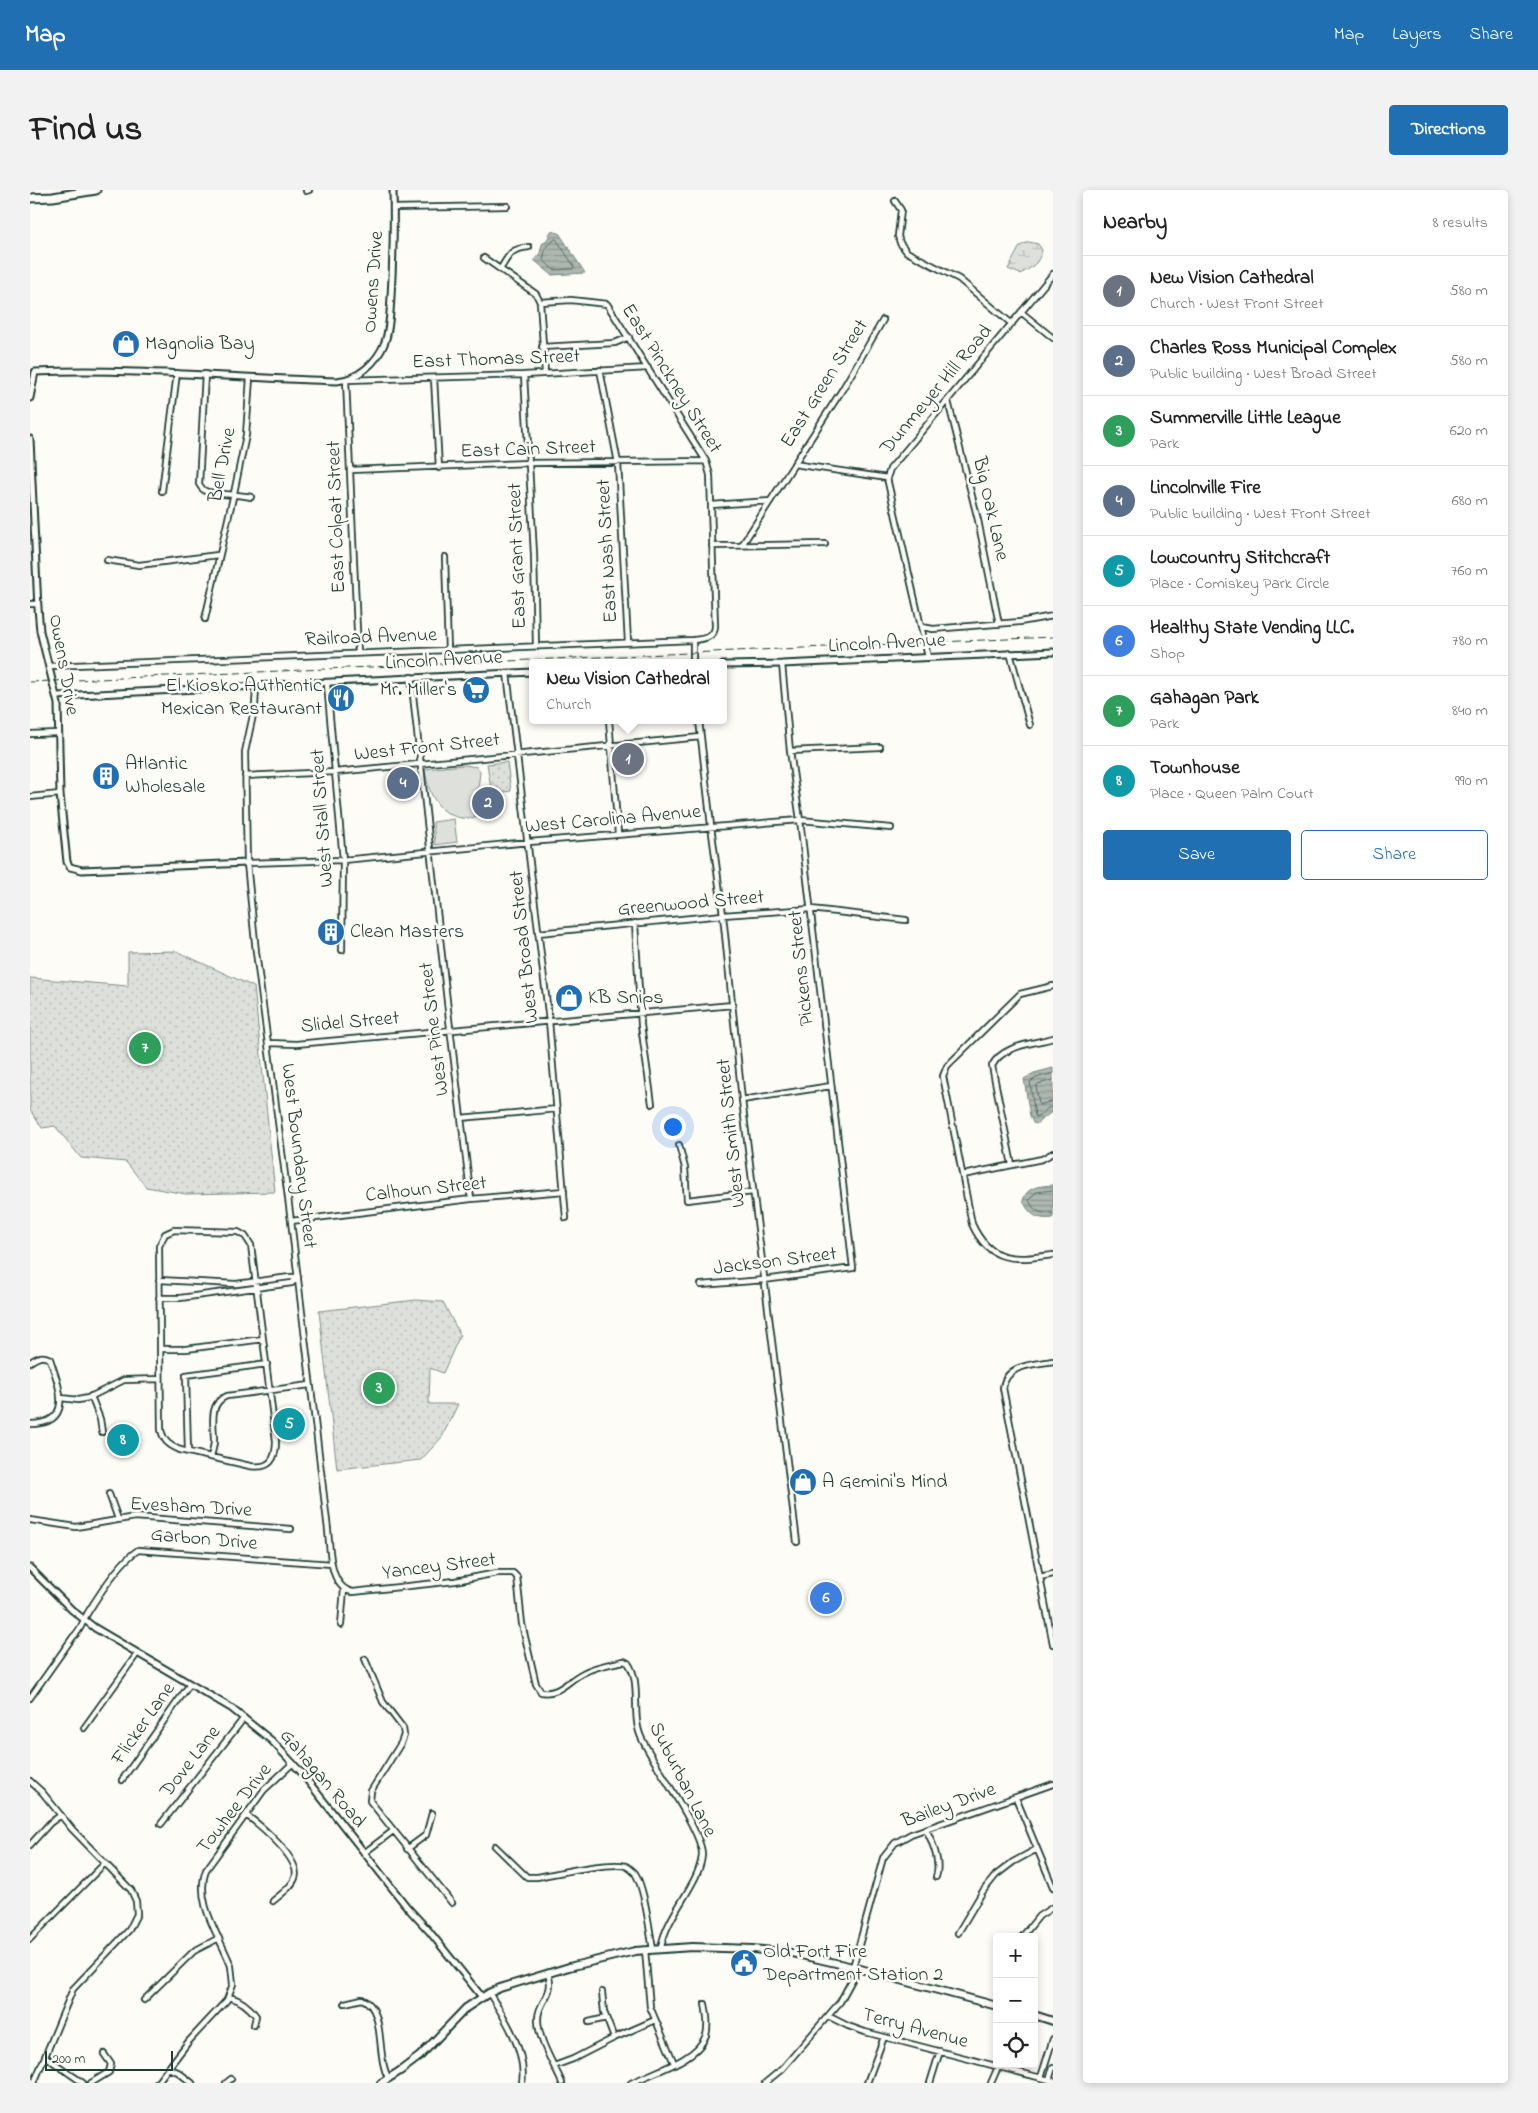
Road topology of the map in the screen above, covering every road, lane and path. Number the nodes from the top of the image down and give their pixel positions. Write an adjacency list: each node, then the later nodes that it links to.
1 (92, 190): 3 (main road)
2 (393, 190): 6 (street, Owens Drive)
3 (30, 198)
4 (895, 202): 14 (street)
5 (507, 206): 6 (street)
6 (393, 208): 27 (street, Owens Drive)
7 (529, 247): 9 (street)
8 (484, 258): 9 (street)
9 (501, 268): 11 (street)
10 (1053, 274): 12 (street, Dunmeyer Hill Road)
11 (540, 302): 15 (street, East Pinckney Street); 17 (street)
12 (1021, 312): 14 (street, Dunmeyer Hill Road); 16 (street)
13 (883, 320): 34 (street, East Green Street)
14 (1012, 324): 29 (street, Dunmeyer Hill Road)
15 (629, 337): 17 (street); 18 (street, East Pinckney Street)
16 (1053, 338)
17 (542, 347): 22 (street)
18 (648, 368): 19 (street, East Thomas Street); 31 (street, East Pinckney Street)
19 (600, 370): 22 (street, East Thomas Street); 33 (street, East Nash Street)
20 (32, 372): 21 (street); 28 (street)
21 (177, 373): 23 (street); 38 (street)
22 (544, 373): 24 (street, East Thomas Street)
23 (205, 374): 25 (street); 39 (street)
24 (524, 374): 26 (street, East Thomas Street); 32 (street, East Grant Street)
25 (250, 378): 27 (street); 39 (street, Bell Drive)
26 (434, 378): 27 (street, East Thomas Street); 35 (street)
27 (346, 380): 36 (street, East Colpat Street)
28 (30, 398)
29 (948, 401): 37 (street, Dunmeyer Hill Road); 53 (street, Big Oak Lane)
30 (30, 439): 50 (street, Owens Drive)
31 (706, 461): 33 (street, East Cain Street); 42 (street, East Pinckney Street)
32 (530, 463): 33 (street, East Cain Street); 35 (street, East Cain Street); 57 (street, East Grant Street)
33 (618, 463): 56 (street, East Nash Street)
34 (794, 464): 37 (street); 41 (street, East Green Street)
35 (439, 468): 36 (street, East Cain Street)
36 (350, 470): 61 (street, East Colpat Street)
37 (887, 478): 54 (street, Dunmeyer Hill Road)
38 (162, 491)
39 (234, 493): 40 (street); 46 (street, Bell Drive)
40 (251, 497)
41 (770, 501): 42 (street); 44 (street, East Green Street)
42 (712, 505): 45 (street, East Pinckney Street)
43 (825, 544): 44 (street)
44 (742, 545): 45 (street)
45 (712, 546): 55 (street, East Pinckney Street)
46 (218, 555): 48 (street); 52 (street, Bell Drive)
47 (445, 556): 58 (street)
48 (107, 560)
49 (30, 604): 50 (street)
50 (38, 604): 66 (street, Owens Drive)
51 (1053, 616): 53 (street)
52 (204, 619)
53 (999, 624): 54 (street)
54 (922, 626): 62 (street, Dunmeyer Hill Road)
55 (693, 640): 56 (street, Railroad Avenue); 63 (street)
56 (628, 642): 57 (street, Railroad Avenue)
57 (536, 646): 58 (street, Railroad Avenue)
58 (448, 651): 61 (street, Railroad Avenue)
59 (1053, 652): 60 (street, Lincoln Avenue)
60 (1010, 653): 62 (street, Lincoln Avenue); 77 (street)
61 (358, 654): 66 (street, Railroad Avenue)
62 (928, 657): 64 (street, Lincoln Avenue)
63 (694, 659)
64 (782, 664): 65 (street, Lincoln Avenue); 83 (street, Pickens Street)
65 (727, 665)
66 (50, 666): 73 (street, Owens Drive)
67 (529, 672): 68 (street, Lincoln Avenue)
68 (507, 673): 69 (street, Lincoln Avenue); 84 (street, West Broad Street)
69 (411, 677): 70 (street, Lincoln Avenue); 85 (street, West Pine Street)
70 (327, 684): 71 (street, Lincoln Avenue); 86 (street, West Stall Street)
71 (256, 687): 72 (street, Lincoln Avenue); 87 (street, West Boundary Street)
72 (72, 695): 73 (street, Lincoln Avenue); 74 (street)
73 (57, 696): 74 (street, Owens Drive)
74 (58, 704): 78 (street, Owens Drive)
75 (609, 724): 81 (street)
76 (699, 724): 80 (street, West Smith Street)
77 (1030, 725)
78 (58, 733): 79 (street); 88 (street, Owens Drive)
79 (30, 734)
80 (701, 738): 81 (street, West Front Street); 91 (street, West Smith Street)
81 (612, 746): 84 (street, West Front Street); 93 (street)
82 (880, 747): 83 (street)
83 (790, 751): 90 (street, Pickens Street)
84 (518, 754): 85 (street, West Front Street); 94 (street, West Broad Street)
85 (422, 764): 86 (street, West Front Street); 95 (street, West Pine Street)
86 (336, 772): 87 (street, West Front Street); 96 (street, West Stall Street)
87 (244, 776): 97 (street, West Boundary Street)
88 (60, 794): 89 (street); 97 (street, Owens Drive)
89 (30, 797)
90 (800, 820): 91 (street, West Carolina Avenue); 92 (street, West Carolina Avenue); 98 (street, Pickens Street)
91 (711, 826): 93 (street, West Carolina Avenue); 99 (street, West Smith Street)
92 (891, 828)
93 (618, 834): 94 (street, West Carolina Avenue)
94 (529, 842): 95 (street, West Carolina Avenue); 102 (street, West Broad Street)
95 (431, 852): 96 (street, West Carolina Avenue); 108 (street, West Pine Street)
96 (344, 860): 97 (street, West Carolina Avenue); 103 (street, West Stall Street)
97 (247, 863): 110 (street, West Boundary Street)
98 (811, 909): 99 (street, Greenwood Street); 100 (street, Greenwood Street); 111 (street, Pickens Street)
99 (723, 915): 101 (street, Greenwood Street); 105 (street, West Smith Street)
100 (906, 920)
101 (635, 923): 102 (street, Greenwood Street); 106 (street)
102 (538, 933): 107 (street, West Broad Street)
103 (342, 950)
104 (1053, 986): 119 (street)
105 (733, 1005): 106 (street, Slidel Street); 112 (street, West Smith Street)
106 (640, 1013): 107 (street, Slidel Street); 113 (street)
107 (549, 1021): 108 (street, Slidel Street); 114 (street, West Broad Street)
108 (450, 1028): 110 (street, Slidel Street); 115 (street, West Pine Street)
109 (1053, 1038): 118 (street)
110 (269, 1043): 124 (street, West Boundary Street)
111 (831, 1086): 112 (street); 126 (street, Pickens Street)
112 (742, 1100): 121 (street, West Smith Street)
113 (652, 1104)
114 (557, 1109): 115 (street); 120 (street, West Broad Street)
115 (461, 1118): 122 (street, West Pine Street)
116 (679, 1144): 121 (street)
117 (1053, 1153): 118 (street)
118 (1012, 1165): 119 (street)
119 (963, 1175): 125 (street)
120 (564, 1191): 122 (street, Calhoun Street); 123 (street, West Broad Street)
121 (753, 1192): 129 (street, West Smith Street)
122 (471, 1199): 124 (street, Calhoun Street)
123 (566, 1218)
124 (291, 1220): 127 (street, West Boundary Street)
125 (1053, 1256)
126 (853, 1268): 129 (street, Jackson Street)
127 (298, 1278): 130 (street); 133 (street); 142 (street, West Boundary Street)
128 (159, 1280): 130 (street); 131 (street); 135 (street)
129 (764, 1280): 132 (street, Jackson Street); 154 (street, West Smith Street)
130 (256, 1281): 131 (street); 133 (street)
131 (201, 1282): 134 (street)
132 (701, 1285)
133 (257, 1288): 134 (street); 136 (street)
134 (201, 1295): 135 (street)
135 (159, 1298): 137 (street)
136 (263, 1339): 137 (street); 140 (street)
137 (160, 1349): 141 (street)
138 (1053, 1361): 158 (street)
139 (30, 1362): 145 (street)
140 (266, 1364): 143 (street); 148 (street)
141 (160, 1378): 144 (street); 148 (street)
142 (310, 1385): 143 (street); 155 (street, West Boundary Street)
143 (270, 1391): 149 (street); 149 (street)
144 (91, 1396): 145 (street); 147 (street)
145 (61, 1398): 146 (street)
146 (30, 1424)
147 (102, 1432)
148 (188, 1452): 149 (street)
149 (211, 1457)
150 (109, 1494): 151 (street)
151 (118, 1519): 152 (street, Evesham Drive); 153 (street, Evesham Drive)
152 (30, 1520)
153 (291, 1529)
154 (797, 1542)
155 (332, 1564): 159 (street, West Boundary Street); 160 (street, Garbon Drive)
156 (30, 1568): 160 (street, Gahagan Road)
157 (1053, 1574): 158 (street)
158 (1040, 1577): 162 (street)
159 (344, 1589): 161 (street); 165 (street, Yancey Street)
160 (85, 1620): 163 (street, Gahagan Road); 167 (street, Garbon Drive)
161 (341, 1625)
162 (1053, 1644)
163 (137, 1654): 166 (street, Gahagan Road); 169 (street)
164 (365, 1659): 180 (street)
165 (633, 1676): 196 (street, Suburban Lane)
166 (190, 1684): 168 (street, Gahagan Road); 172 (street, Flicker Lane)
167 (30, 1698)
168 (244, 1718): 170 (street, Gahagan Road); 178 (street, Dove Lane)
169 (84, 1728)
170 (293, 1763): 177 (street, Towhee Drive); 185 (street, Gahagan Road)
171 (30, 1780): 176 (street)
172 (122, 1780)
173 (1053, 1784): 174 (street, Bailey Drive)
174 (1016, 1798): 179 (street, Bailey Drive); 184 (street)
175 (432, 1813): 183 (street)
176 (61, 1815): 181 (street); 186 (street)
177 (246, 1815): 189 (street); 194 (street, Towhee Drive)
178 (161, 1824)
179 (926, 1829): 187 (street); 199 (street, Bailey Drive)
180 (393, 1831): 183 (street); 185 (street)
181 (30, 1845)
182 (496, 1846): 197 (street)
183 (407, 1849): 190 (street)
184 (1037, 1849): 188 (street); 192 (street)
185 (364, 1853): 204 (street, Gahagan Road)
186 (105, 1863): 195 (street); 221 (street)
187 (936, 1877)
188 (1053, 1887)
189 (273, 1901)
190 (452, 1903)
191 (1053, 1906): 193 (street)
192 (958, 1933)
193 (1025, 1933)
194 (219, 1938): 203 (street, Towhee Drive); 205 (street)
195 (30, 1939)
196 (661, 1948): 197 (main road); 199 (main road)
197 (653, 1949): 198 (main road)
198 (645, 1950): 200 (main road); 212 (street)
199 (853, 1966): 208 (main road); 209 (street, Bailey Drive)
200 (548, 1974): 202 (main road); 224 (street)
201 (602, 1992): 211 (street)
202 (489, 1993): 204 (main road); 240 (street)
203 (229, 1997): 215 (street); 226 (street)
204 (482, 1997): 231 (main road)
205 (144, 2000)
206 (345, 2003): 231 (street)
207 (705, 2004): 222 (street)
208 (993, 2005)
209 (828, 2016): 216 (street, Terry Avenue); 243 (street, Bailey Drive)
210 (1038, 2016): 213 (main road)
211 (606, 2018): 214 (street); 217 (street)
212 (655, 2020): 217 (street); 222 (street)
213 (1053, 2021)
214 (589, 2022)
215 (254, 2025)
216 (884, 2037): 219 (street, Terry Avenue); 244 (street)
217 (614, 2038): 224 (street)
218 (1053, 2039): 229 (street)
219 (940, 2051): 223 (street, Terry Avenue); 245 (street)
220 (104, 2054): 235 (street)
221 (46, 2057): 233 (street); 234 (street)
222 (674, 2063): 242 (street)
223 (993, 2065)
224 (554, 2066): 241 (street)
225 (1053, 2067): 232 (street)
226 (168, 2068): 236 (street); 237 (street)
227 (997, 2068): 246 (street)
228 (1006, 2068): 229 (street, Terry Avenue)
229 (1041, 2077): 232 (street, Terry Avenue)
230 (231, 2079): 238 (street)
231 (389, 2079): 239 (main road)
232 (1051, 2080)
233 (34, 2083)
234 (82, 2083)
235 (91, 2083)
236 (158, 2083)
237 (192, 2083)
238 (226, 2083)
239 (381, 2083)
240 (522, 2083)
241 (562, 2083)
242 (631, 2083)
243 (765, 2083)
244 (867, 2083)
245 (930, 2083)
246 (991, 2083)

